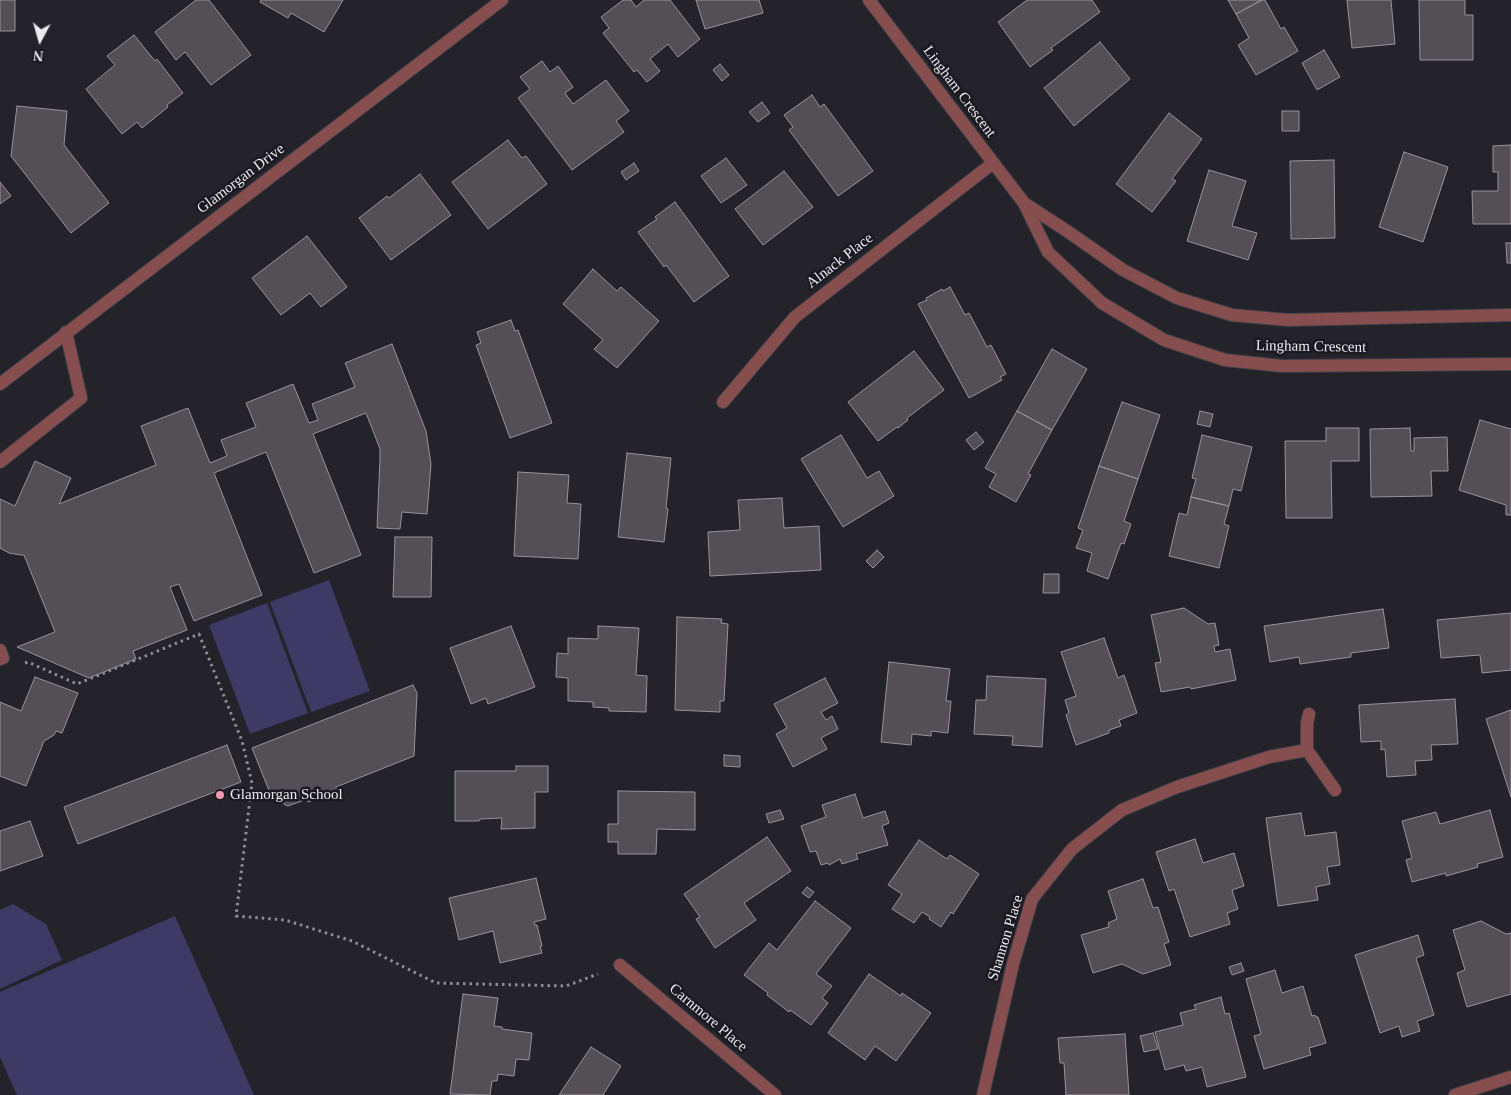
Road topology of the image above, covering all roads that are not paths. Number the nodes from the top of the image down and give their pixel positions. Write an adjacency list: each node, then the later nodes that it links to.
1 (502, 0): 6 (street, Glamorgan Drive)
2 (869, 0): 3 (street, Lingham Crescent)
3 (993, 163): 4 (street, Lingham Crescent); 9 (street, Alnack Place)
4 (1024, 203): 5 (street, Lingham Crescent); 7 (street, Lingham Crescent)
5 (1511, 315)
6 (66, 332): 8 (street, Glamorgan Drive); 10 (street)
7 (1511, 364)
8 (0, 384)
9 (723, 402)
10 (0, 462)
11 (0, 650): 12 (street)
12 (0, 659)
13 (1308, 714): 14 (street)
14 (1307, 750): 15 (street); 19 (street, Shannon Place)
15 (1335, 790)
16 (620, 966): 18 (street, Carnmore Place)
17 (1511, 1077): 20 (street)
18 (775, 1095)
19 (983, 1095)
20 (1455, 1095)

